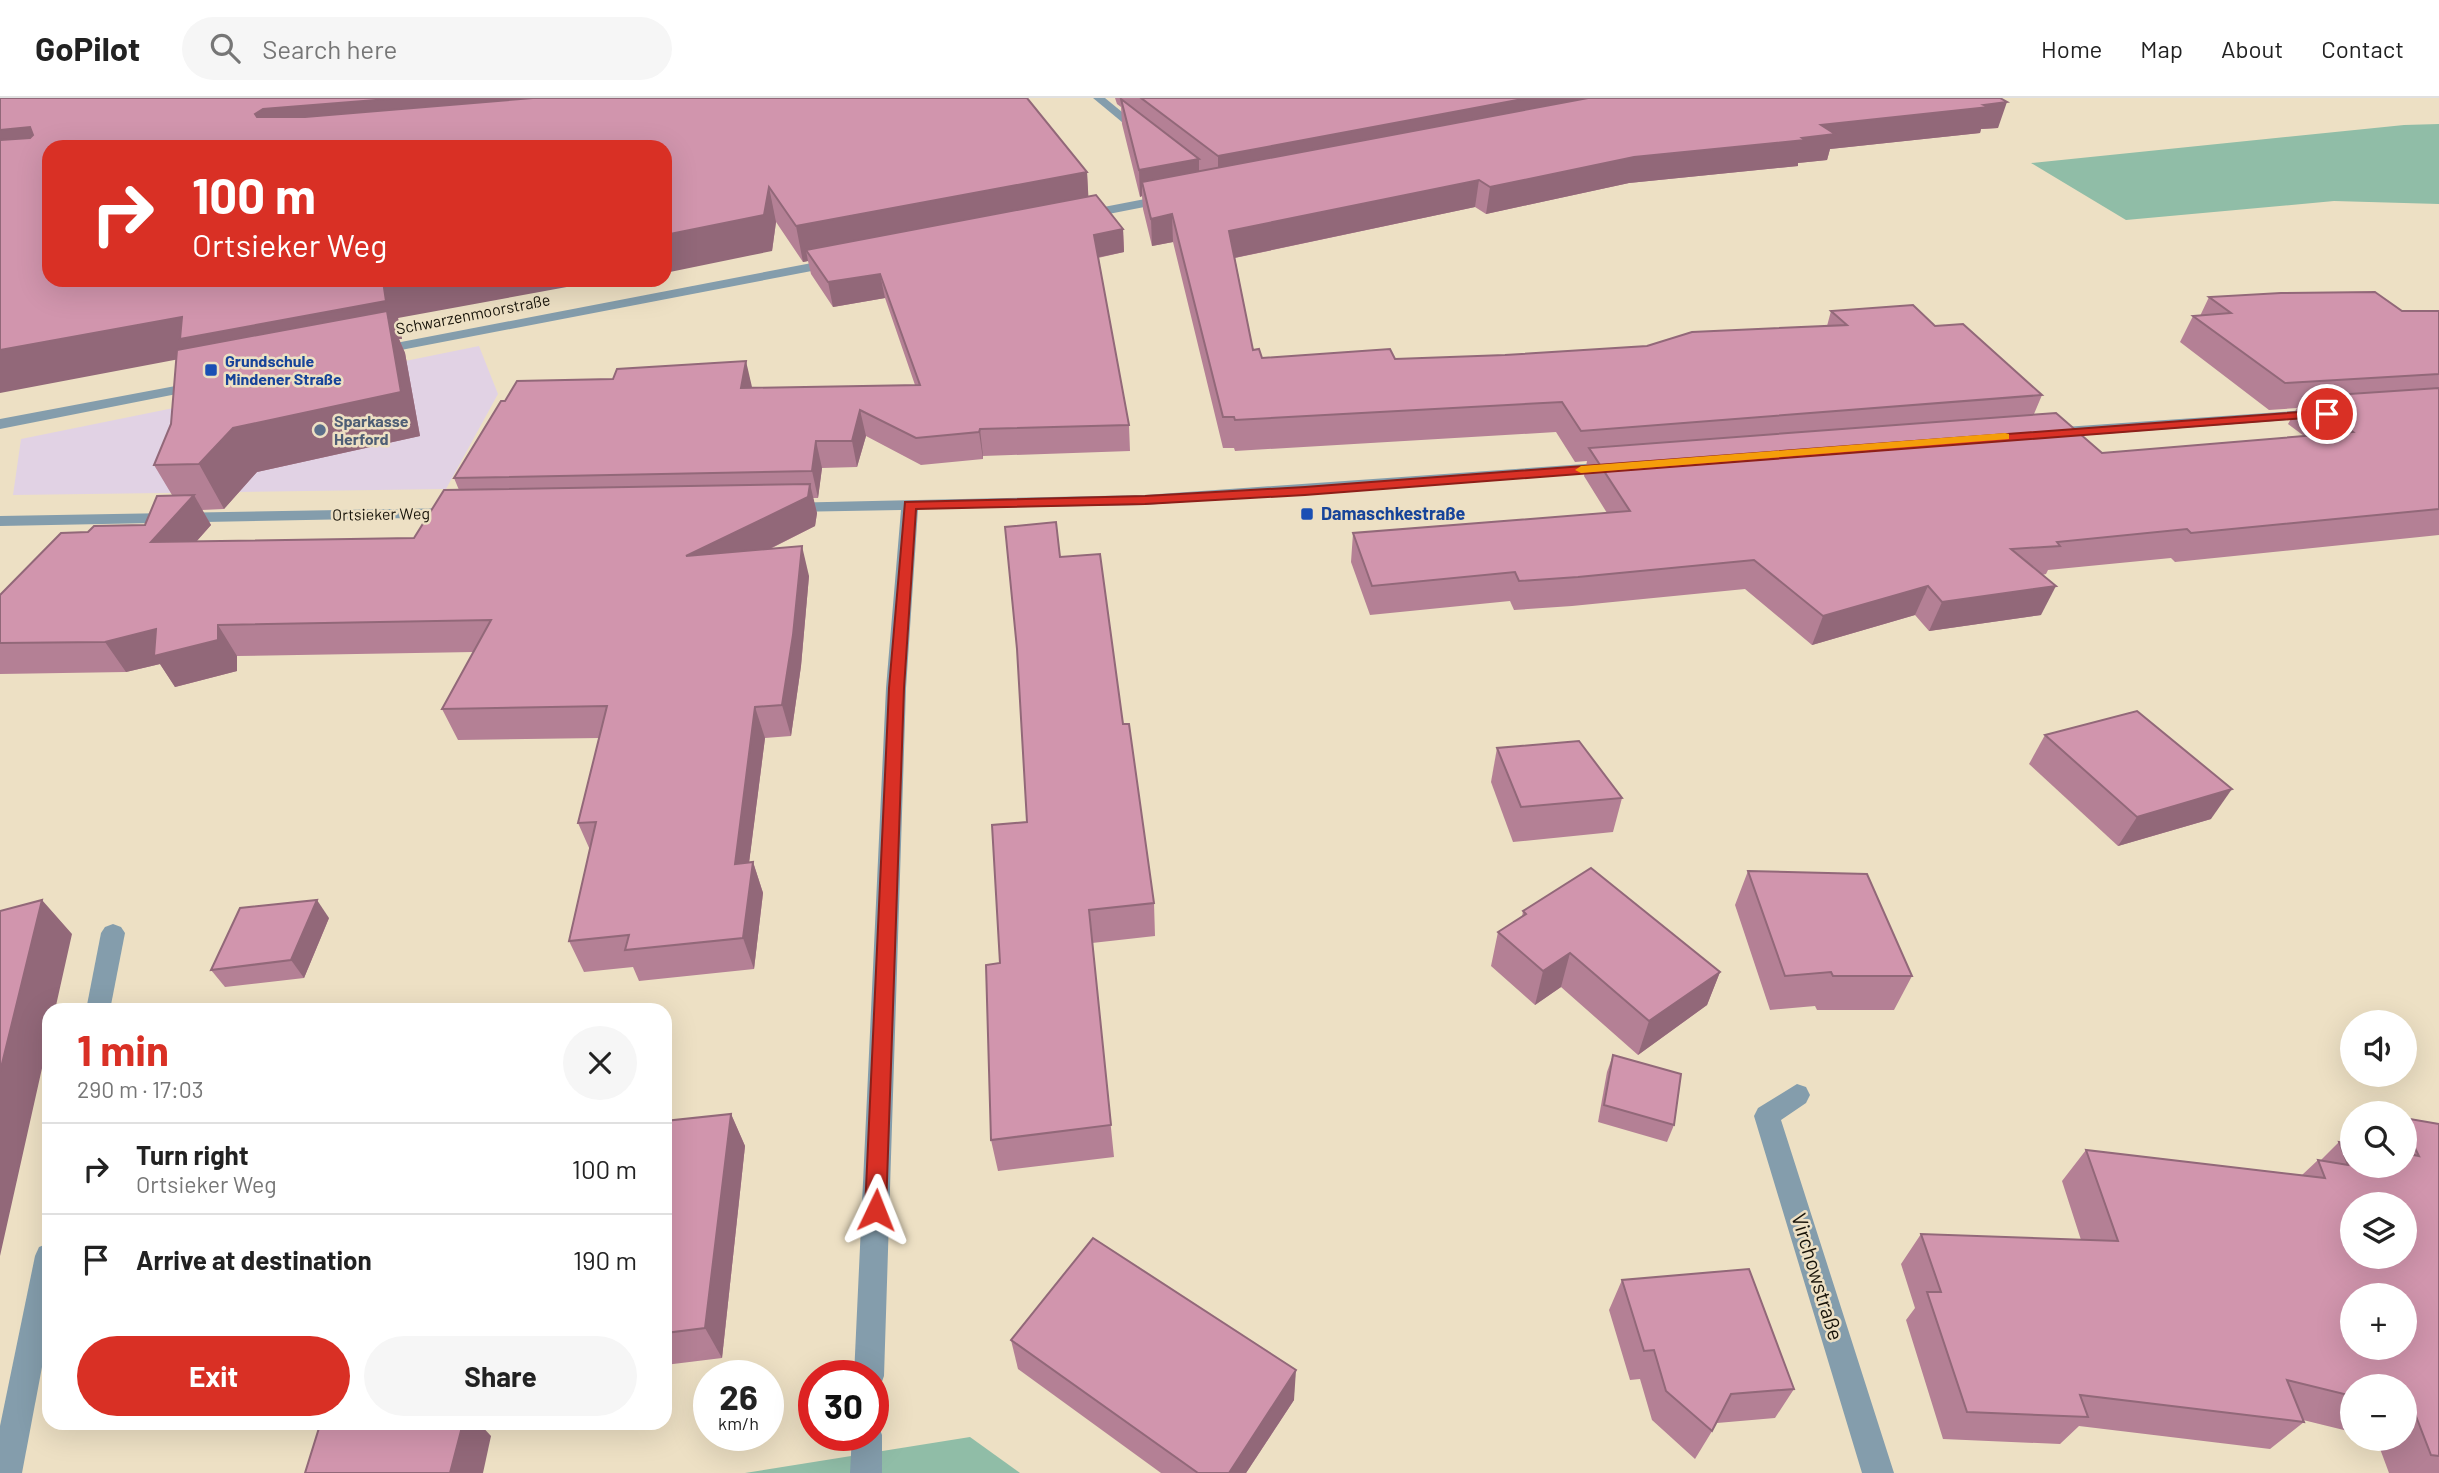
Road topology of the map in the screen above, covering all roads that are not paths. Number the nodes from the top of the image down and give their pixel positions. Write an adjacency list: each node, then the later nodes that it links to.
1 (1098, 98): 2 (street)
2 (1150, 139)
3 (1188, 194): 4 (street)
4 (1067, 218)
5 (851, 259): 6 (street, Schwarzenmoorstraße)
6 (365, 353)
7 (216, 382): 9 (street)
8 (2337, 413): 10 (street)
9 (0, 424)
10 (2037, 434)
11 (1623, 466): 12 (street)
12 (910, 505): 13 (street); 20 (street)
13 (772, 507)
14 (480, 512): 15 (street, Ortsieker Weg)
15 (0, 521)
16 (113, 933): 17 (street)
17 (99, 1003)
18 (1797, 1095): 24 (street, Virchowstraße)
19 (42, 1291): 22 (street)
20 (870, 1360)
21 (867, 1451): 23 (street)
22 (6, 1473)
23 (866, 1473)
24 (1878, 1473)

